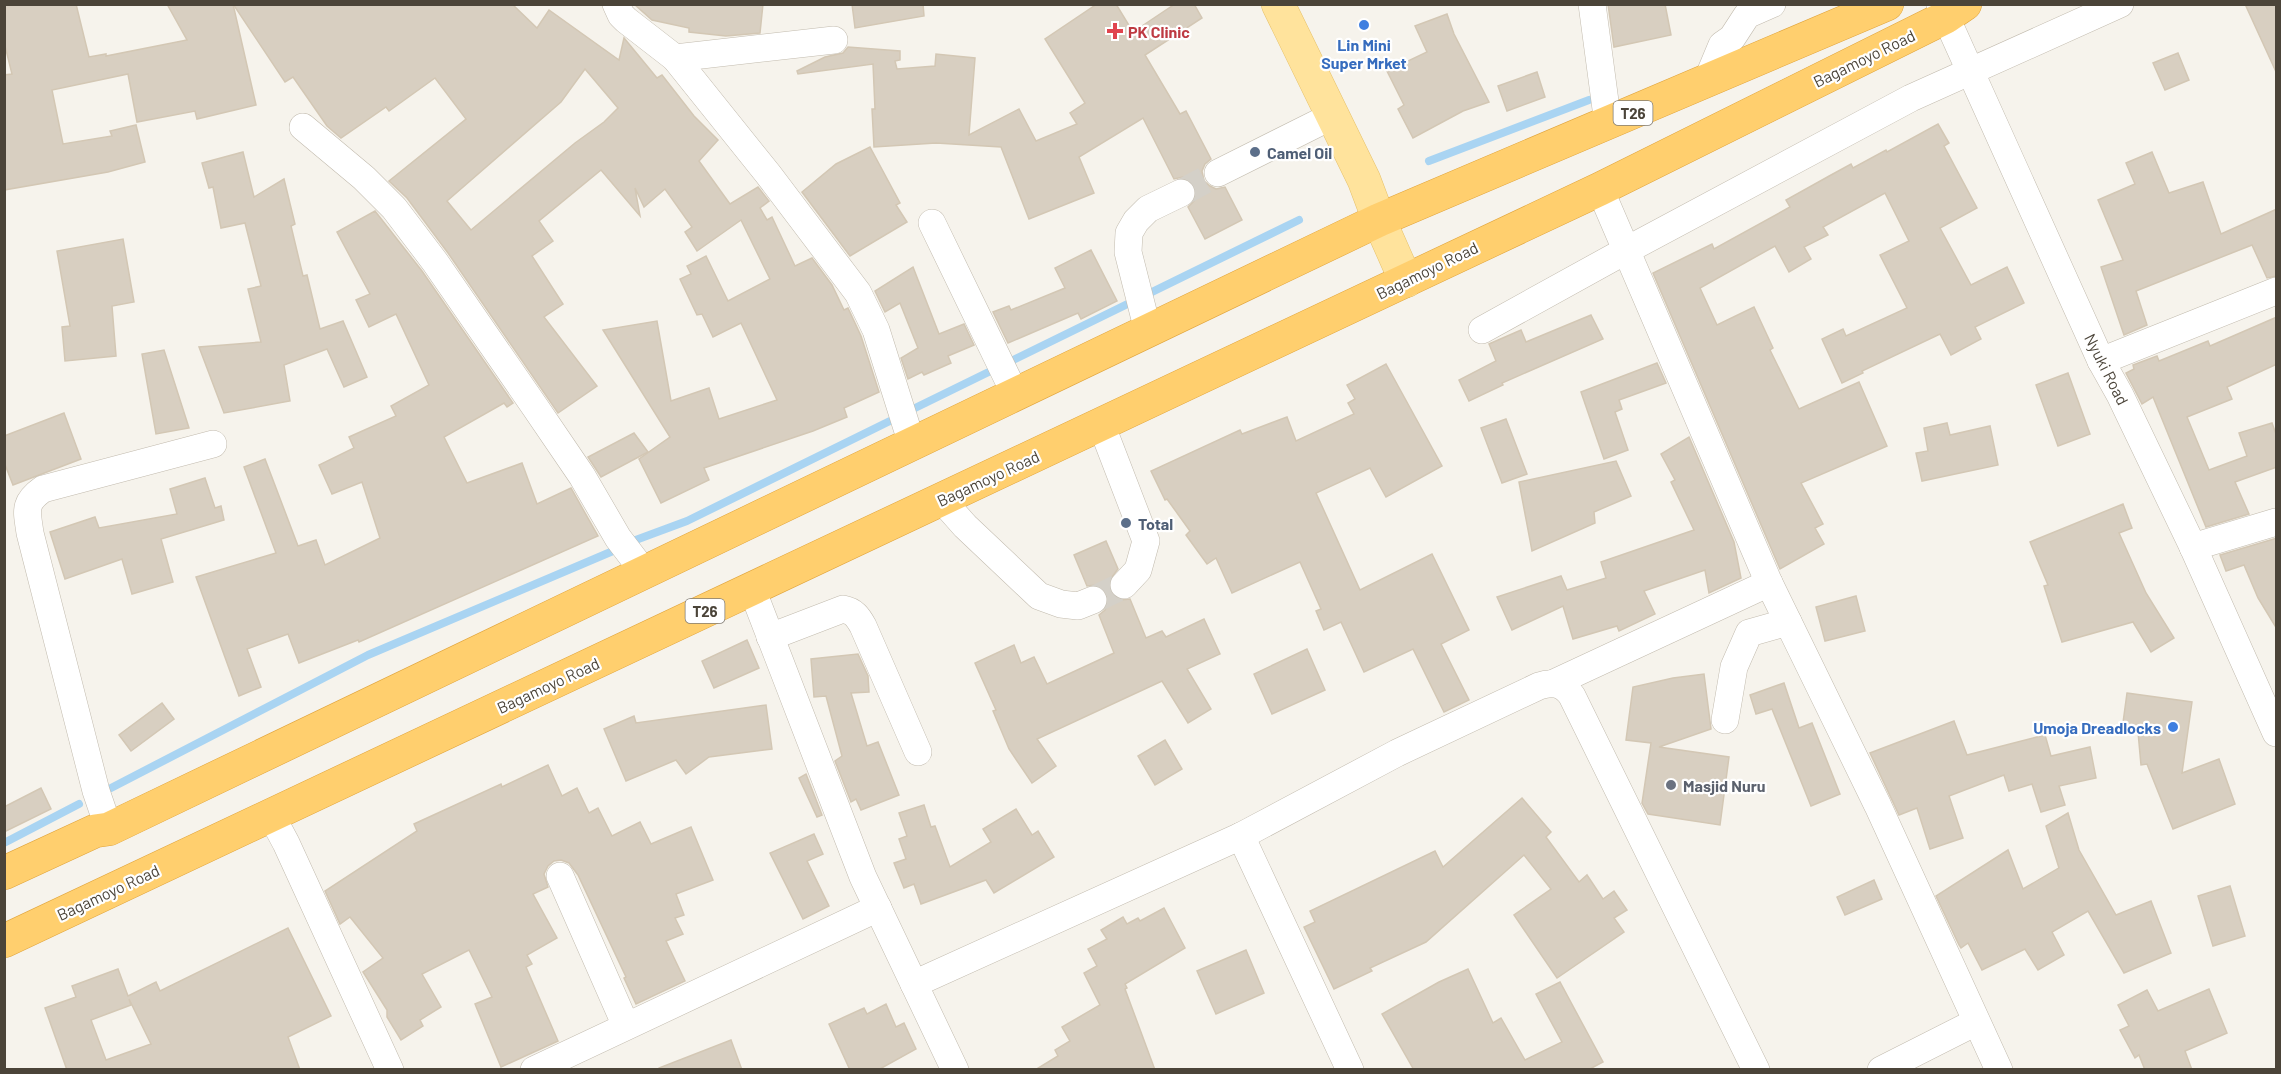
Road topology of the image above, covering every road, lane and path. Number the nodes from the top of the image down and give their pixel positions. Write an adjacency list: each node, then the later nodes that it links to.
1 (616, 4): 10 (street)
2 (1278, 4): 13 (main road)
3 (1592, 4): 14 (street)
4 (1772, 4): 12 (street)
5 (1887, 4): 8 (highway, T26)
6 (2120, 4): 11 (street)
7 (1951, 9): 11 (street, Nyuki Road); 17 (highway, Bagamoyo Road / T26)
8 (1833, 16): 12 (highway, T26)
9 (834, 40): 10 (street)
10 (675, 58): 30 (street)
11 (1969, 73): 21 (street); 26 (street, Nyuki Road)
12 (1707, 81): 14 (highway, T26)
13 (1332, 116): 16 (street); 19 (main road)
14 (1608, 124): 19 (highway, T26)
15 (303, 128): 34 (street)
16 (1218, 173)
17 (1599, 189): 21 (street); 22 (highway, Bagamoyo Road / T26)
18 (1181, 193): 25 (street)
19 (1378, 220): 22 (main road); 25 (highway, T26)
20 (933, 223): 27 (street)
21 (1625, 251): 24 (street); 35 (street)
22 (1406, 281): 28 (highway, Bagamoyo Road / T26)
23 (2277, 291): 26 (street)
24 (1482, 330)
25 (1148, 331): 27 (highway, T26)
26 (2101, 362): 33 (street, Nyuki Road)
27 (1006, 376): 30 (highway, T26)
28 (1101, 424): 31 (highway, Bagamoyo Road / T26); 36 (street)
29 (213, 444): 46 (street)
30 (912, 444): 34 (highway, T26)
31 (942, 500): 37 (highway, Bagamoyo Road / T26); 38 (street)
32 (2277, 522): 33 (street)
33 (2193, 547): 43 (street, Nyuki Road)
34 (644, 572): 46 (highway, T26)
35 (1769, 583): 39 (street); 41 (street)
36 (1124, 585)
37 (752, 589): 40 (street); 45 (highway, Bagamoyo Road / T26)
38 (1093, 600)
39 (1788, 622): 42 (street); 53 (street)
40 (770, 637): 44 (street); 50 (street)
41 (1554, 683): 47 (street); 59 (street)
42 (1725, 720)
43 (2277, 733)
44 (918, 752)
45 (271, 816): 51 (highway, Bagamoyo Road / T26); 55 (street)
46 (109, 829): 48 (highway, T26)
47 (1241, 836): 52 (street); 58 (street)
48 (4, 873)
49 (560, 876): 54 (street)
50 (878, 908): 52 (street); 54 (street)
51 (4, 940)
52 (914, 984): 57 (street)
53 (1976, 1022): 60 (street); 61 (street)
54 (626, 1026): 56 (street)
55 (390, 1070)
56 (534, 1070)
57 (955, 1070)
58 (1350, 1070)
59 (1756, 1070)
60 (1881, 1070)
61 (1999, 1070)

